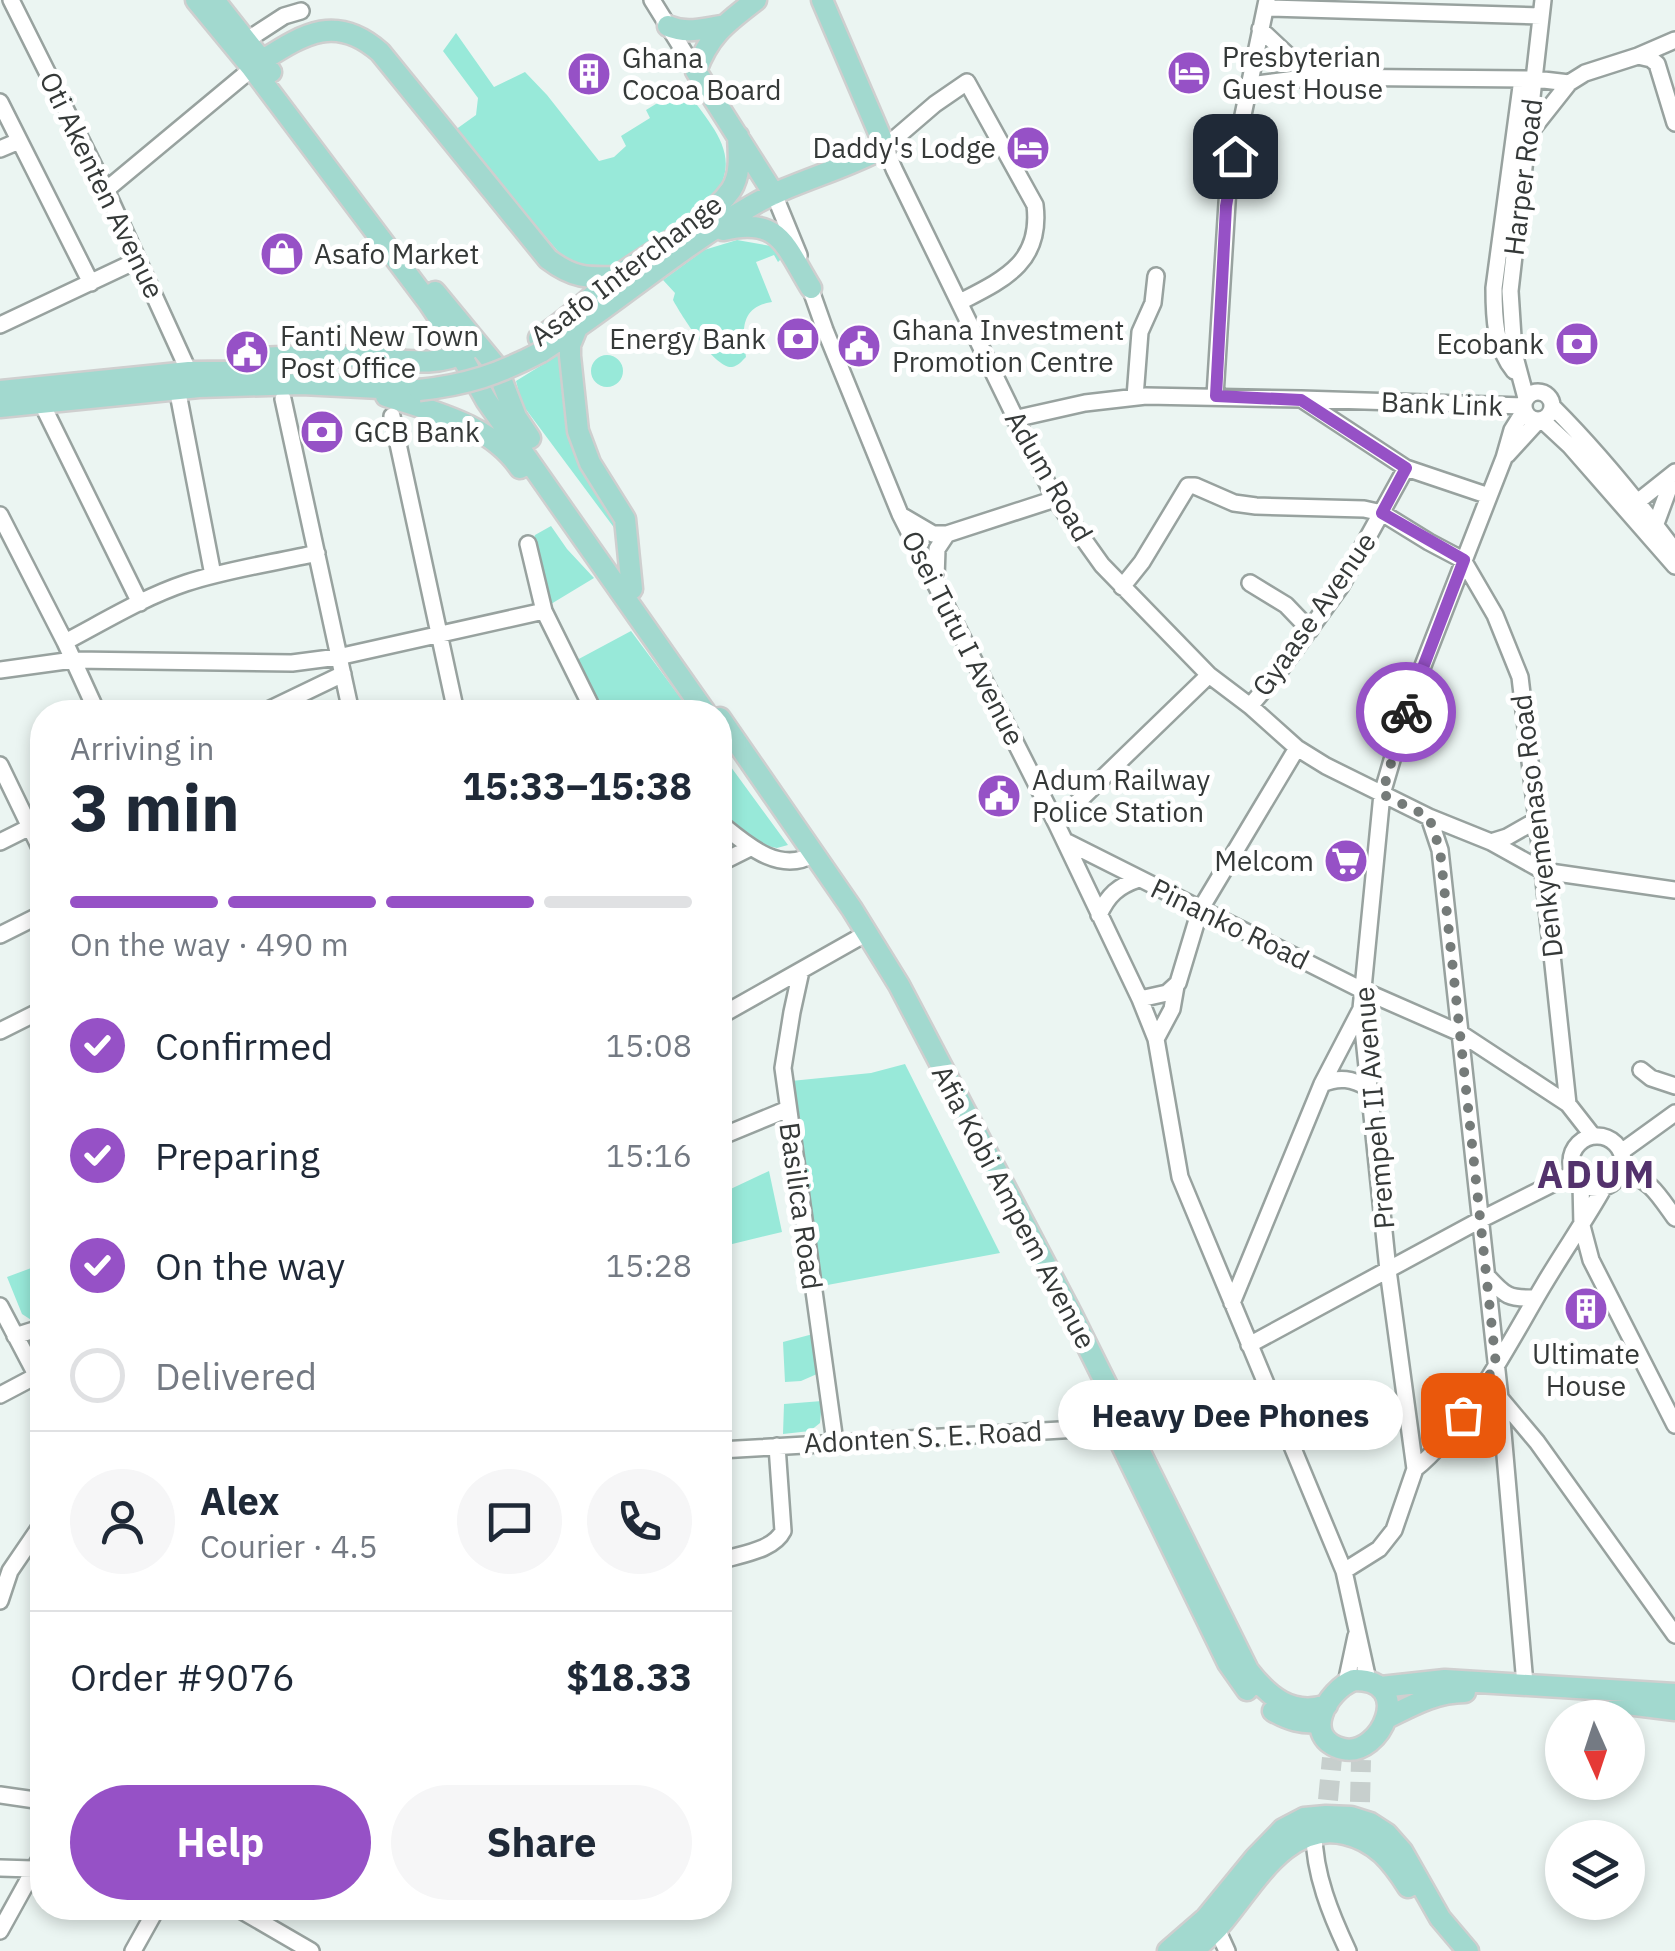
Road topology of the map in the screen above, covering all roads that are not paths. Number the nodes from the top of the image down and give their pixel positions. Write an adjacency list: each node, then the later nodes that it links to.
1 (10, 0): 30 (street, Oti Akenten Avenue)
2 (196, 0): 17 (main road, Afia Kobi Ampem Avenue)
3 (214, 0): 14 (main road, Afia Kobi Ampem Avenue)
4 (652, 0): 10 (street, Osei Tutu I Avenue)
5 (756, 0): 11 (main road)
6 (822, 0): 28 (main road, Adum Road)
7 (1266, 4): 9 (street); 12 (street)
8 (299, 5): 13 (street); 14 (street)
9 (1542, 8): 20 (street, Harper Road)
10 (668, 26): 11 (main road); 18 (street, Osei Tutu I Avenue)
11 (721, 26): 18 (main road)
12 (1260, 29): 19 (street); 22 (street)
13 (310, 34): 17 (main road); 35 (main road)
14 (246, 40): 17 (main road, Afia Kobi Ampem Avenue)
15 (1675, 40): 16 (street)
16 (1638, 56): 21 (street); 24 (street)
17 (257, 64): 30 (street); 42 (main road, Afia Kobi Ampem Avenue); 44 (main road, Afia Kobi Ampem Avenue)
18 (696, 71): 25 (main road, Osei Tutu I Avenue)
19 (1311, 77): 20 (street); 22 (street)
20 (1528, 79): 21 (street); 26 (street, Harper Road); 47 (street)
21 (1569, 83): 26 (street)
22 (1250, 85): 51 (street)
23 (0, 102): 27 (street)
24 (1675, 123)
25 (738, 136): 31 (main road, Osei Tutu I Avenue); 33 (main road, Asafo Interchange)
26 (1528, 136): 43 (street, Harper Road)
27 (19, 140): 29 (street); 37 (street)
28 (885, 147): 31 (main road, Asafo Interchange); 39 (street, Adum Road); 39 (street)
29 (0, 149)
30 (106, 190): 34 (street, Oti Akenten Avenue)
31 (774, 194): 32 (main road, Asafo Interchange); 38 (street, Osei Tutu I Avenue)
32 (706, 235): 33 (main road, Asafo Interchange); 38 (main road)
33 (659, 258): 35 (main road, Asafo Interchange); 41 (main road, Asafo Interchange)
34 (138, 260): 37 (street); 45 (street, Oti Akenten Avenue)
35 (618, 276): 48 (main road, Asafo Interchange)
36 (1156, 276): 52 (street)
37 (91, 283): 40 (street)
38 (811, 288): 65 (street, Osei Tutu I Avenue)
39 (960, 302): 59 (street, Adum Road)
40 (0, 326)
41 (578, 328): 48 (main road, Asafo Interchange, bridge); 79 (main road)
42 (484, 350): 44 (main road); 79 (main road, Afia Kobi Ampem Avenue)
43 (1514, 354): 47 (street, Harper Road); 57 (street)
44 (460, 355): 45 (main road); 73 (main road, Afia Kobi Ampem Avenue)
45 (189, 377): 46 (main road); 50 (main road); 55 (main road); 75 (street, Oti Akenten Avenue)
46 (302, 378): 48 (main road); 49 (main road)
47 (1520, 378): 57 (street, Harper Road)
48 (415, 383): 49 (main road)
49 (350, 386): 73 (main road)
50 (0, 392)
51 (1216, 396): 52 (street, Bank Link); 54 (street, Bank Link)
52 (1135, 397): 59 (street, Bank Link)
53 (283, 399): 71 (street)
54 (1301, 400): 57 (street, Bank Link); 60 (street)
55 (41, 402): 56 (main road); 80 (street)
56 (0, 407)
57 (1535, 408): 61 (street, Prempeh II Avenue); 63 (street)
58 (392, 416): 83 (street)
59 (1014, 419): 62 (street, Adum Road)
60 (1406, 468): 61 (street); 64 (street, Gyaase Avenue)
61 (1489, 496): 72 (street, Prempeh II Avenue)
62 (1055, 500): 68 (street); 78 (street, Adum Road)
63 (1632, 506): 67 (street); 67 (street)
64 (1382, 513): 72 (street); 78 (street); 82 (street, Gyaase Avenue)
65 (900, 514): 68 (street); 76 (street, Osei Tutu I Avenue)
66 (0, 515): 84 (street)
67 (1652, 531): 70 (street); 74 (street)
68 (947, 534): 76 (street)
69 (528, 544): 81 (street)
70 (1675, 550)
71 (317, 553): 75 (street); 85 (street)
72 (1464, 560): 102 (street, Prempeh II Avenue); 104 (street, Denkyemenaso Road)
73 (603, 564): 95 (main road, Afia Kobi Ampem Avenue)
74 (1675, 566)
75 (213, 575): 80 (street)
76 (936, 582): 105 (street, Osei Tutu I Avenue)
77 (1250, 583): 82 (street)
78 (1122, 587): 89 (street, Adum Road)
79 (632, 589): 96 (main road, Afia Kobi Ampem Avenue)
80 (140, 602): 84 (street)
81 (544, 611): 83 (street); 94 (street)
82 (1310, 630): 97 (street, Gyaase Avenue)
83 (438, 634): 85 (street); 93 (street)
84 (65, 642): 86 (street)
85 (338, 656): 86 (street); 88 (street)
86 (72, 660): 87 (street); 90 (street)
87 (0, 670)
88 (343, 674): 91 (street); 92 (street)
89 (1209, 675): 97 (street, Adum Road); 105 (street)
90 (91, 700)
91 (289, 700)
92 (348, 700)
93 (453, 700)
94 (587, 700)
95 (697, 700)
96 (708, 700)
97 (1250, 706): 99 (street, Adum Road)
98 (732, 736): 114 (main road, Afia Kobi Ampem Avenue)
99 (1297, 748): 102 (street, Adum Road); 119 (street)
100 (732, 751): 114 (main road, Afia Kobi Ampem Avenue)
101 (0, 764): 106 (street)
102 (1382, 794): 103 (street, Adum Road); 127 (street, Prempeh II Avenue)
103 (1429, 817): 107 (street, Adum Road); 113 (street)
104 (1537, 820): 111 (street); 116 (street, Denkyemenaso Road)
105 (1056, 822): 109 (street, Osei Tutu I Avenue)
106 (30, 827): 110 (street)
107 (1460, 828): 111 (street, Adum Road); 113 (street)
108 (732, 833): 112 (street)
109 (1064, 841): 117 (street, Pinanko Road); 120 (street, Osei Tutu I Avenue)
110 (0, 842)
111 (1491, 842): 116 (street, Adum Road)
112 (750, 848): 114 (street); 115 (street)
113 (1440, 850): 134 (street)
114 (810, 856): 123 (main road, Afia Kobi Ampem Avenue)
115 (732, 857)
116 (1544, 871): 118 (street); 140 (street, Denkyemenaso Road)
117 (1139, 879): 119 (street, Pinanko Road); 120 (street)
118 (1675, 890)
119 (1200, 910): 126 (street); 127 (street, Pinanko Road)
120 (1099, 915): 128 (street, Osei Tutu I Avenue)
121 (30, 920): 122 (street)
122 (0, 935)
123 (863, 935): 124 (street); 166 (main road, Afia Kobi Ampem Avenue)
124 (802, 971): 125 (street); 131 (street, Basilica Road)
125 (774, 986): 129 (street); 131 (street)
126 (1176, 986): 128 (street); 135 (street)
127 (1362, 990): 130 (street, Prempeh II Avenue); 134 (street, Pinanko Road)
128 (1140, 999): 135 (street, Osei Tutu I Avenue)
129 (732, 1009)
130 (1361, 1009): 137 (street); 139 (street, Prempeh II Avenue)
131 (792, 1012): 141 (street, Basilica Road)
132 (30, 1016): 133 (street)
133 (0, 1031)
134 (1460, 1032): 140 (street, Pinanko Road); 149 (street)
135 (1156, 1039): 154 (street, Osei Tutu I Avenue)
136 (1641, 1070): 138 (street)
137 (1322, 1084): 139 (street); 154 (street)
138 (1675, 1086)
139 (1369, 1088): 151 (street, Prempeh II Avenue)
140 (1568, 1104): 144 (street, Pinanko Road)
141 (788, 1109): 143 (street); 168 (street, Basilica Road)
142 (1675, 1113): 145 (street)
143 (732, 1132)
144 (1593, 1136): 145 (street); 146 (street)
145 (1621, 1161): 147 (street); 148 (street)
146 (1577, 1178): 147 (street); 149 (street); 150 (street)
147 (1604, 1187): 150 (street)
148 (1675, 1218)
149 (1480, 1220): 151 (street); 152 (street)
150 (1582, 1226): 153 (street); 167 (street)
151 (1388, 1270): 158 (street); 173 (street, Prempeh II Avenue)
152 (1487, 1276): 153 (street); 160 (street)
153 (1536, 1298): 160 (street)
154 (1232, 1304): 158 (street, Osei Tutu I Avenue)
155 (0, 1306): 157 (street)
156 (30, 1331): 157 (street)
157 (15, 1336): 159 (street)
158 (1249, 1345): 176 (street, Osei Tutu I Avenue)
159 (30, 1364)
160 (1496, 1365): 163 (street); 164 (street)
161 (30, 1384): 162 (street)
162 (0, 1395)
163 (1500, 1398): 165 (street); 169 (street)
164 (1463, 1415): 165 (street); 173 (street)
165 (1501, 1422): 172 (street)
166 (1119, 1425): 168 (street, Adonten S. E. Road); 185 (main road, Afia Kobi Ampem Avenue)
167 (1675, 1425)
168 (835, 1442): 170 (street, Adonten S. E. Road)
169 (1538, 1442): 172 (street); 179 (street)
170 (777, 1446): 171 (street, Adonten S. E. Road); 175 (street)
171 (732, 1449)
172 (1504, 1456): 182 (street)
173 (1415, 1469): 176 (street, Prempeh II Avenue)
174 (30, 1542): 177 (street)
175 (732, 1557)
176 (1344, 1572): 178 (street, Osei Tutu I Avenue)
177 (0, 1601)
178 (1358, 1628): 180 (street); 181 (street, Osei Tutu I Avenue)
179 (1675, 1635)
180 (1346, 1683): 181 (main road); 185 (main road)
181 (1374, 1683): 182 (main road); 186 (main road)
182 (1525, 1684): 183 (main road)
183 (1675, 1694)
184 (1675, 1710): 186 (main road)
185 (1323, 1714): 186 (main road)
186 (1388, 1718)
187 (0, 1794): 188 (street)
188 (30, 1799)
189 (1360, 1802): 191 (main road)
190 (1323, 1816): 191 (main road); 197 (main road); 201 (main road); 204 (street); 205 (main road)
191 (1370, 1823): 206 (main road)
192 (30, 1863): 193 (street)
193 (0, 1868)
194 (30, 1877): 198 (street)
195 (151, 1920): 199 (street)
196 (258, 1920): 200 (street)
197 (1217, 1930): 202 (main road); 203 (street)
198 (0, 1931)
199 (134, 1951)
200 (311, 1951)
201 (1168, 1951)
202 (1193, 1951)
203 (1227, 1951)
204 (1348, 1951)
205 (1453, 1951)
206 (1468, 1951)

